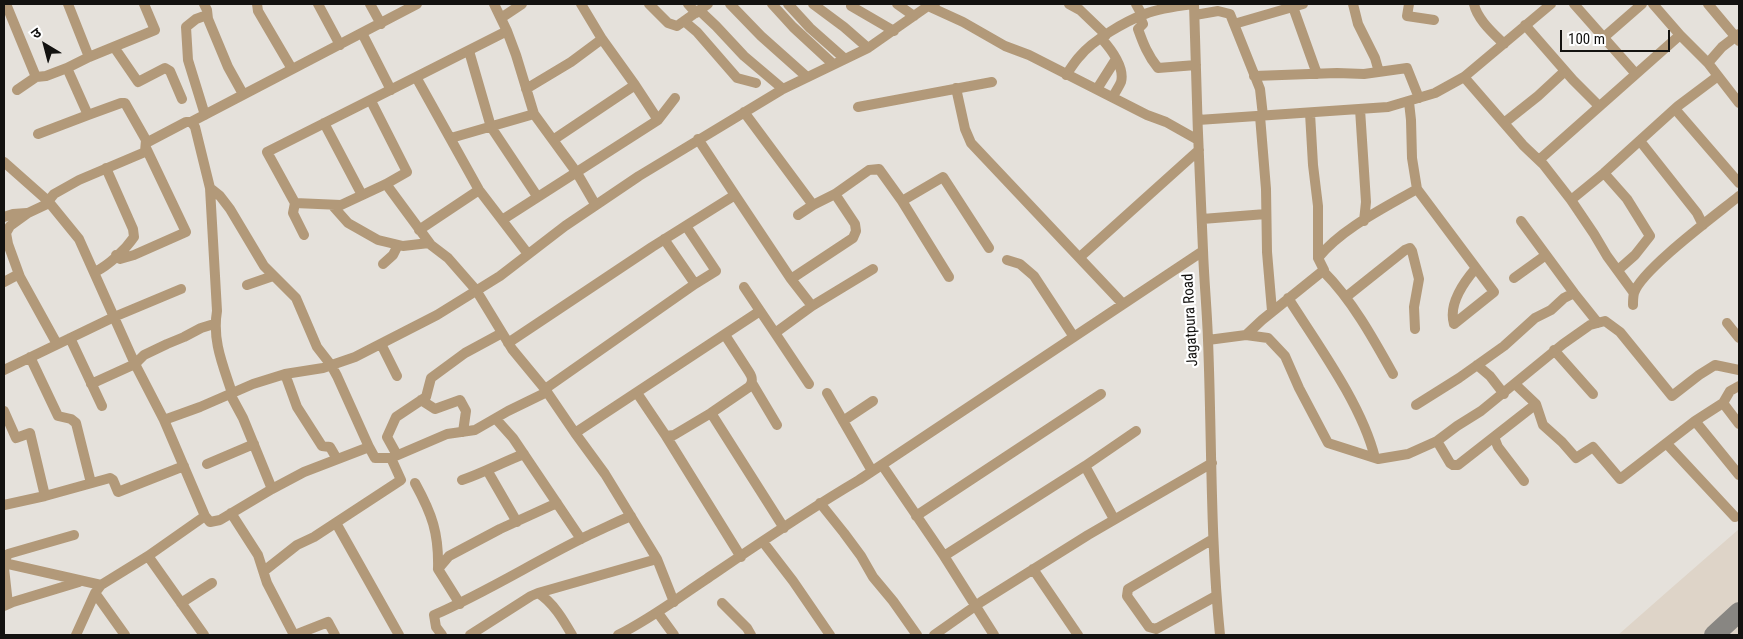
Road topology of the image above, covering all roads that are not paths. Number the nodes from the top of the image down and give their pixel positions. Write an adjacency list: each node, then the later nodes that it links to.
1 (6, 4): 72 (street)
2 (68, 4): 59 (street)
3 (144, 4): 56 (street)
4 (204, 4): 36 (street)
5 (257, 4): 66 (street)
6 (318, 4): 55 (street)
7 (370, 4): 43 (street)
8 (417, 4): 43 (street)
9 (494, 4): 40 (street)
10 (522, 4): 40 (street)
11 (581, 4): 53 (street)
12 (649, 4): 42 (street)
13 (688, 4): 35 (street)
14 (708, 4): 35 (street)
15 (730, 4): 76 (street)
16 (772, 4): 63 (street)
17 (788, 4): 60 (street)
18 (813, 4): 57 (street)
19 (897, 4): 38 (street)
20 (1069, 4): 50 (street)
21 (1136, 4): 39 (street)
22 (1194, 4): 32 (street); 37 (street, Jagatpura Road)
23 (1353, 4): 68 (street)
24 (1409, 4): 41 (street)
25 (1474, 4): 54 (street)
26 (1551, 4): 45 (street)
27 (1574, 4): 51 (street)
28 (1642, 4): 51 (street)
29 (1653, 4): 49 (street)
30 (1708, 4): 52 (street)
31 (932, 5): 38 (street); 69 (street)
32 (1180, 5): 39 (street)
33 (1298, 5): 44 (street); 70 (street)
34 (851, 6): 47 (street)
35 (698, 12): 42 (street); 86 (street)
36 (208, 15): 87 (street); 101 (street)
37 (1194, 15): 44 (street); 64 (street, Jagatpura Road)
38 (914, 16): 47 (street)
39 (1141, 16): 50 (street); 64 (street)
40 (501, 18): 46 (street)
41 (1434, 20)
42 (684, 21): 79 (street)
43 (381, 24): 48 (street)
44 (1234, 24): 73 (street)
45 (1526, 25): 54 (street); 67 (street)
46 (507, 31): 58 (street); 81 (street)
47 (894, 31): 57 (street)
48 (362, 34): 55 (street); 85 (street)
49 (1680, 35): 62 (street); 71 (street)
50 (1104, 36): 61 (street); 69 (street)
51 (1603, 38): 71 (street)
52 (1738, 38): 62 (street)
53 (602, 39): 80 (street); 81 (street)
54 (1504, 44): 77 (street)
55 (340, 45): 66 (street)
56 (114, 46): 59 (street); 91 (street)
57 (868, 48): 60 (street)
58 (469, 51): 75 (street); 110 (street)
59 (89, 57): 65 (street)
60 (845, 59): 63 (street)
61 (1116, 59): 83 (street); 88 (street)
62 (1708, 62): 74 (street)
63 (833, 64): 76 (street)
64 (1196, 65): 106 (street, Jagatpura Road)
65 (67, 68): 72 (street); 103 (street)
66 (292, 69): 87 (street)
67 (1565, 71): 95 (street); 109 (street)
68 (1379, 72): 70 (street); 90 (street)
69 (1066, 74): 83 (street)
70 (1317, 74): 73 (street)
71 (1636, 74): 95 (street)
72 (36, 76): 84 (street)
73 (1254, 76): 104 (street)
74 (1718, 76): 94 (street); 98 (street)
75 (416, 77): 85 (street); 112 (street)
76 (806, 77): 86 (street)
77 (1464, 77): 90 (street); 109 (street)
78 (992, 82): 82 (street)
79 (756, 83)
80 (635, 85): 105 (street); 114 (street)
81 (526, 88): 102 (street)
82 (956, 88): 96 (street); 160 (street)
83 (1097, 89): 88 (street)
84 (17, 90)
85 (391, 90): 92 (street)
86 (780, 91): 99 (street)
87 (243, 94): 101 (street)
88 (1113, 97): 117 (street)
89 (675, 98): 105 (street)
90 (1419, 98): 93 (street)
91 (182, 99)
92 (371, 101): 108 (street); 124 (street)
93 (1408, 102): 97 (street); 126 (street)
94 (1739, 103)
95 (1599, 106): 118 (street)
96 (858, 107)
97 (1360, 109): 100 (street); 146 (street)
98 (1675, 109): 115 (street); 123 (street)
99 (748, 110): 113 (street); 139 (street)
100 (1310, 113): 104 (street); 161 (street)
101 (205, 114): 107 (street)
102 (534, 114): 110 (street); 114 (street)
103 (88, 115): 111 (street); 116 (street)
104 (1262, 116): 106 (street); 141 (street)
105 (658, 120): 121 (street)
106 (1198, 120): 117 (street, Jagatpura Road)
107 (191, 122): 116 (street); 125 (street)
108 (324, 123): 129 (street); 136 (street)
109 (1504, 124): 118 (street)
110 (491, 127): 112 (street); 131 (street)
111 (38, 134)
112 (451, 138): 127 (street)
113 (698, 139): 130 (street); 137 (street)
114 (553, 140): 121 (street)
115 (1640, 142): 122 (street); 148 (street)
116 (146, 145): 120 (street); 159 (street)
117 (1199, 145): 144 (street, Jagatpura Road); 160 (street)
118 (1539, 160): 133 (street)
119 (4, 162): 134 (street)
120 (106, 168): 134 (street); 159 (street)
121 (577, 173): 131 (street); 137 (street)
122 (1604, 173): 133 (street); 166 (street)
123 (1739, 183)
124 (386, 184): 129 (street); 150 (street)
125 (210, 188): 170 (street); 192 (street)
126 (1417, 189): 146 (street); 164 (street)
127 (479, 190): 145 (street); 150 (street)
128 (835, 194): 135 (street); 139 (street); 173 (street)
129 (362, 195): 138 (street)
130 (735, 195): 149 (street); 173 (street)
131 (537, 196): 145 (street)
132 (1739, 196): 148 (street)
133 (1571, 200): 166 (street)
134 (48, 201): 140 (street); 168 (street)
135 (902, 201): 155 (street); 171 (street)
136 (295, 203): 138 (street); 151 (street)
137 (595, 204): 157 (street)
138 (332, 205): 154 (street)
139 (812, 205): 142 (street)
140 (28, 212): 143 (street); 169 (street)
141 (1266, 214): 144 (street); 188 (street)
142 (798, 215)
143 (4, 217)
144 (1202, 219): 156 (street, Jagatpura Road)
145 (502, 220): 157 (street)
146 (1364, 221): 161 (street)
147 (1521, 221): 158 (street)
148 (1704, 225): 181 (street)
149 (686, 226): 152 (street); 175 (street)
150 (419, 230): 153 (street)
151 (304, 235)
152 (664, 239): 175 (street); 202 (street)
153 (429, 243): 154 (street); 179 (street)
154 (398, 245): 163 (street)
155 (988, 248)
156 (1203, 251): 184 (street); 201 (street, Jagatpura Road)
157 (528, 254): 179 (street)
158 (1546, 255): 172 (street); 180 (street)
159 (116, 256): 168 (street)
160 (1080, 257): 184 (street)
161 (1318, 258): 167 (street)
162 (1007, 260): 198 (street)
163 (384, 264)
164 (1476, 268): 164 (street)
165 (873, 269): 186 (street)
166 (1618, 270): 181 (street)
167 (1323, 271): 182 (street); 183 (street)
168 (95, 272): 189 (street)
169 (19, 274): 174 (street); 203 (street)
170 (273, 276): 176 (street); 208 (street)
171 (948, 277)
172 (1514, 278)
173 (791, 279): 186 (street)
174 (4, 282)
175 (695, 284): 220 (street)
176 (246, 285)
177 (744, 287): 187 (street)
178 (180, 289): 189 (street)
179 (476, 290): 194 (street); 204 (street)
180 (1574, 293): 190 (street); 209 (street)
181 (1634, 293): 185 (street)
182 (1346, 297): 193 (street); 213 (street)
183 (1288, 298): 188 (street); 252 (street)
184 (1123, 304): 198 (street)
185 (1633, 305)
186 (812, 306): 195 (street)
187 (760, 311): 195 (street); 196 (street)
188 (1272, 311): 197 (street)
189 (114, 317): 199 (street); 207 (street)
190 (1598, 323): 205 (street); 211 (street)
191 (1727, 323): 200 (street)
192 (214, 324): 207 (street); 221 (street)
193 (1415, 329)
194 (502, 332): 202 (street); 227 (street)
195 (775, 332): 217 (street)
196 (725, 335): 215 (street); 222 (street)
197 (1246, 335): 201 (street); 252 (street)
198 (1074, 337): 256 (street)
199 (70, 338): 203 (street); 216 (street)
200 (1739, 338)
201 (1208, 340): 255 (street, Jagatpura Road)
202 (508, 343): 220 (street)
203 (57, 344): 206 (street)
204 (381, 344): 208 (street); 214 (street)
205 (1554, 350): 218 (street); 226 (street)
206 (30, 357): 210 (street); 264 (street)
207 (135, 364): 216 (street); 236 (street)
208 (331, 365): 212 (street); 249 (street)
209 (1477, 365): 225 (street); 231 (street)
210 (5, 367)
211 (1739, 370)
212 (285, 374): 221 (street); 253 (street)
213 (1393, 374)
214 (397, 376)
215 (752, 383): 234 (street); 240 (street)
216 (91, 384): 232 (street)
217 (809, 384)
218 (1515, 384): 225 (street); 230 (street)
219 (1739, 386): 229 (street)
220 (546, 391): 235 (street); 243 (street)
221 (231, 393): 236 (street); 247 (street)
222 (637, 393): 243 (street); 244 (street)
223 (826, 394): 238 (street)
224 (1101, 394): 274 (street)
225 (1504, 394): 246 (street)
226 (1593, 394)
227 (420, 400): 242 (street); 251 (street)
228 (873, 401): 238 (street)
229 (1723, 403): 237 (street); 239 (street)
230 (1536, 404): 245 (street); 248 (street)
231 (1416, 405)
232 (102, 406)
233 (4, 411): 267 (street)
234 (711, 413): 244 (street); 279 (street)
235 (496, 419): 242 (street); 250 (street)
236 (164, 420): 257 (street)
237 (1696, 421): 248 (street); 261 (street)
238 (843, 422): 260 (street)
239 (1739, 424)
240 (777, 425)
241 (1136, 431): 258 (street)
242 (463, 432): 251 (street)
243 (575, 433): 273 (street)
244 (666, 436): 286 (street)
245 (1494, 437): 246 (street); 263 (street)
246 (1437, 441): 252 (street)
247 (254, 444): 254 (street); 266 (street)
248 (1667, 444): 275 (street)
249 (369, 447): 251 (street); 253 (street)
250 (524, 454): 259 (street); 268 (street)
251 (394, 457): 278 (street)
252 (1375, 458)
253 (337, 459): 266 (street)
254 (207, 464)
255 (1212, 464): 276 (street); 282 (street, Jagatpura Road)
256 (882, 465): 260 (street); 274 (street)
257 (184, 466): 264 (street); 272 (street)
258 (1085, 466): 276 (street); 285 (street)
259 (487, 470): 262 (street); 277 (street)
260 (872, 471): 269 (street)
261 (1739, 475)
262 (462, 480)
263 (1524, 481)
264 (91, 483): 267 (street)
265 (415, 483): 290 (street)
266 (272, 489): 271 (street)
267 (45, 496): 270 (street)
268 (557, 503): 277 (street); 281 (street)
269 (820, 503): 279 (street); 319 (street)
270 (4, 505)
271 (231, 514): 272 (street); 292 (street)
272 (205, 516): 284 (street)
273 (631, 516): 281 (street); 287 (street)
274 (916, 516): 285 (street)
275 (1735, 517)
276 (1114, 519): 291 (street)
277 (517, 522): 290 (street)
278 (336, 523): 292 (street); 311 (street)
279 (784, 528): 283 (street)
280 (74, 535): 288 (street)
281 (581, 539): 301 (street)
282 (1213, 539): 297 (street, Jagatpura Road); 297 (street)
283 (763, 542): 286 (street); 318 (street)
284 (148, 556): 295 (street); 300 (street)
285 (944, 556): 303 (street)
286 (741, 557): 298 (street)
287 (657, 559): 296 (street); 298 (street)
288 (4, 563): 293 (street)
289 (4, 568): 302 (street)
290 (438, 568): 301 (street)
291 (1033, 569): 303 (street); 322 (street)
292 (264, 571): 309 (street)
293 (81, 582): 295 (street); 302 (street)
294 (212, 583): 300 (street)
295 (98, 589): 306 (street); 307 (street)
296 (538, 593): 313 (street); 314 (street)
297 (1216, 596): 323 (street, Jagatpura Road)
298 (674, 602): 304 (street)
299 (722, 602): 317 (street)
300 (181, 603): 308 (street)
301 (460, 604): 312 (street)
302 (6, 605)
303 (975, 607): 320 (street); 321 (street)
304 (658, 613): 305 (street); 316 (street)
305 (630, 632): 315 (street)
306 (76, 635)
307 (126, 635)
308 (204, 635)
309 (294, 635): 310 (street)
310 (335, 635)
311 (399, 635)
312 (442, 635)
313 (470, 635)
314 (572, 635)
315 (618, 635)
316 (674, 635)
317 (751, 635)
318 (830, 635)
319 (917, 635)
320 (934, 635)
321 (994, 635)
322 (1078, 635)
323 (1220, 635)

